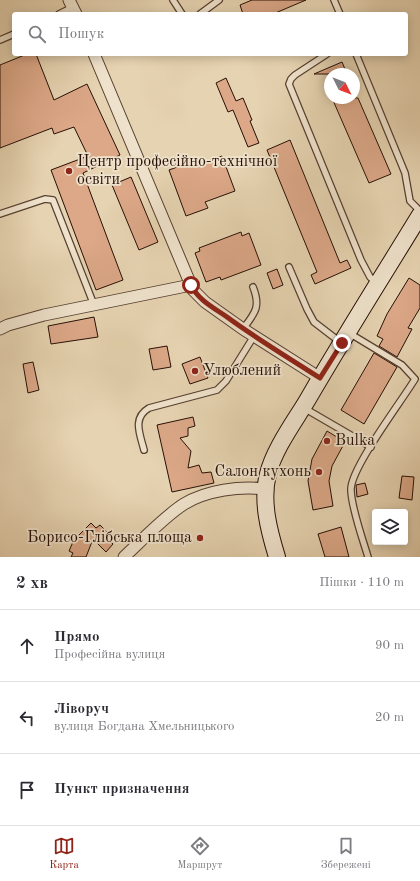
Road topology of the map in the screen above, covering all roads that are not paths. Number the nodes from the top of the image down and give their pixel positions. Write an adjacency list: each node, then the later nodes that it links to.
1 (173, 0): 6 (lane)
2 (219, 0): 7 (lane)
3 (334, 0): 8 (lane)
4 (73, 7): 5 (lane)
5 (63, 12)
6 (181, 12)
7 (203, 12)
8 (339, 12)
9 (12, 35): 10 (lane)
10 (0, 40)
11 (95, 56): 19 (street)
12 (324, 56): 18 (lane)
13 (357, 56): 14 (lane)
14 (420, 211)
15 (0, 214): 21 (lane)
16 (420, 215): 18 (main road)
17 (289, 266): 25 (lane)
18 (378, 284): 25 (main road)
19 (191, 285): 21 (street); 23 (street)
20 (253, 288): 23 (lane)
21 (94, 305): 22 (street)
22 (0, 329)
23 (243, 329): 24 (street)
24 (254, 336): 26 (street); 30 (lane)
25 (345, 338): 26 (main road); 27 (lane)
26 (320, 378): 28 (main road)
27 (418, 381): 29 (lane)
28 (303, 407): 29 (lane); 31 (main road)
29 (371, 447): 34 (lane)
30 (144, 450)
31 (265, 489): 32 (street); 33 (main road)
32 (124, 557)
33 (277, 557)
34 (368, 557)

